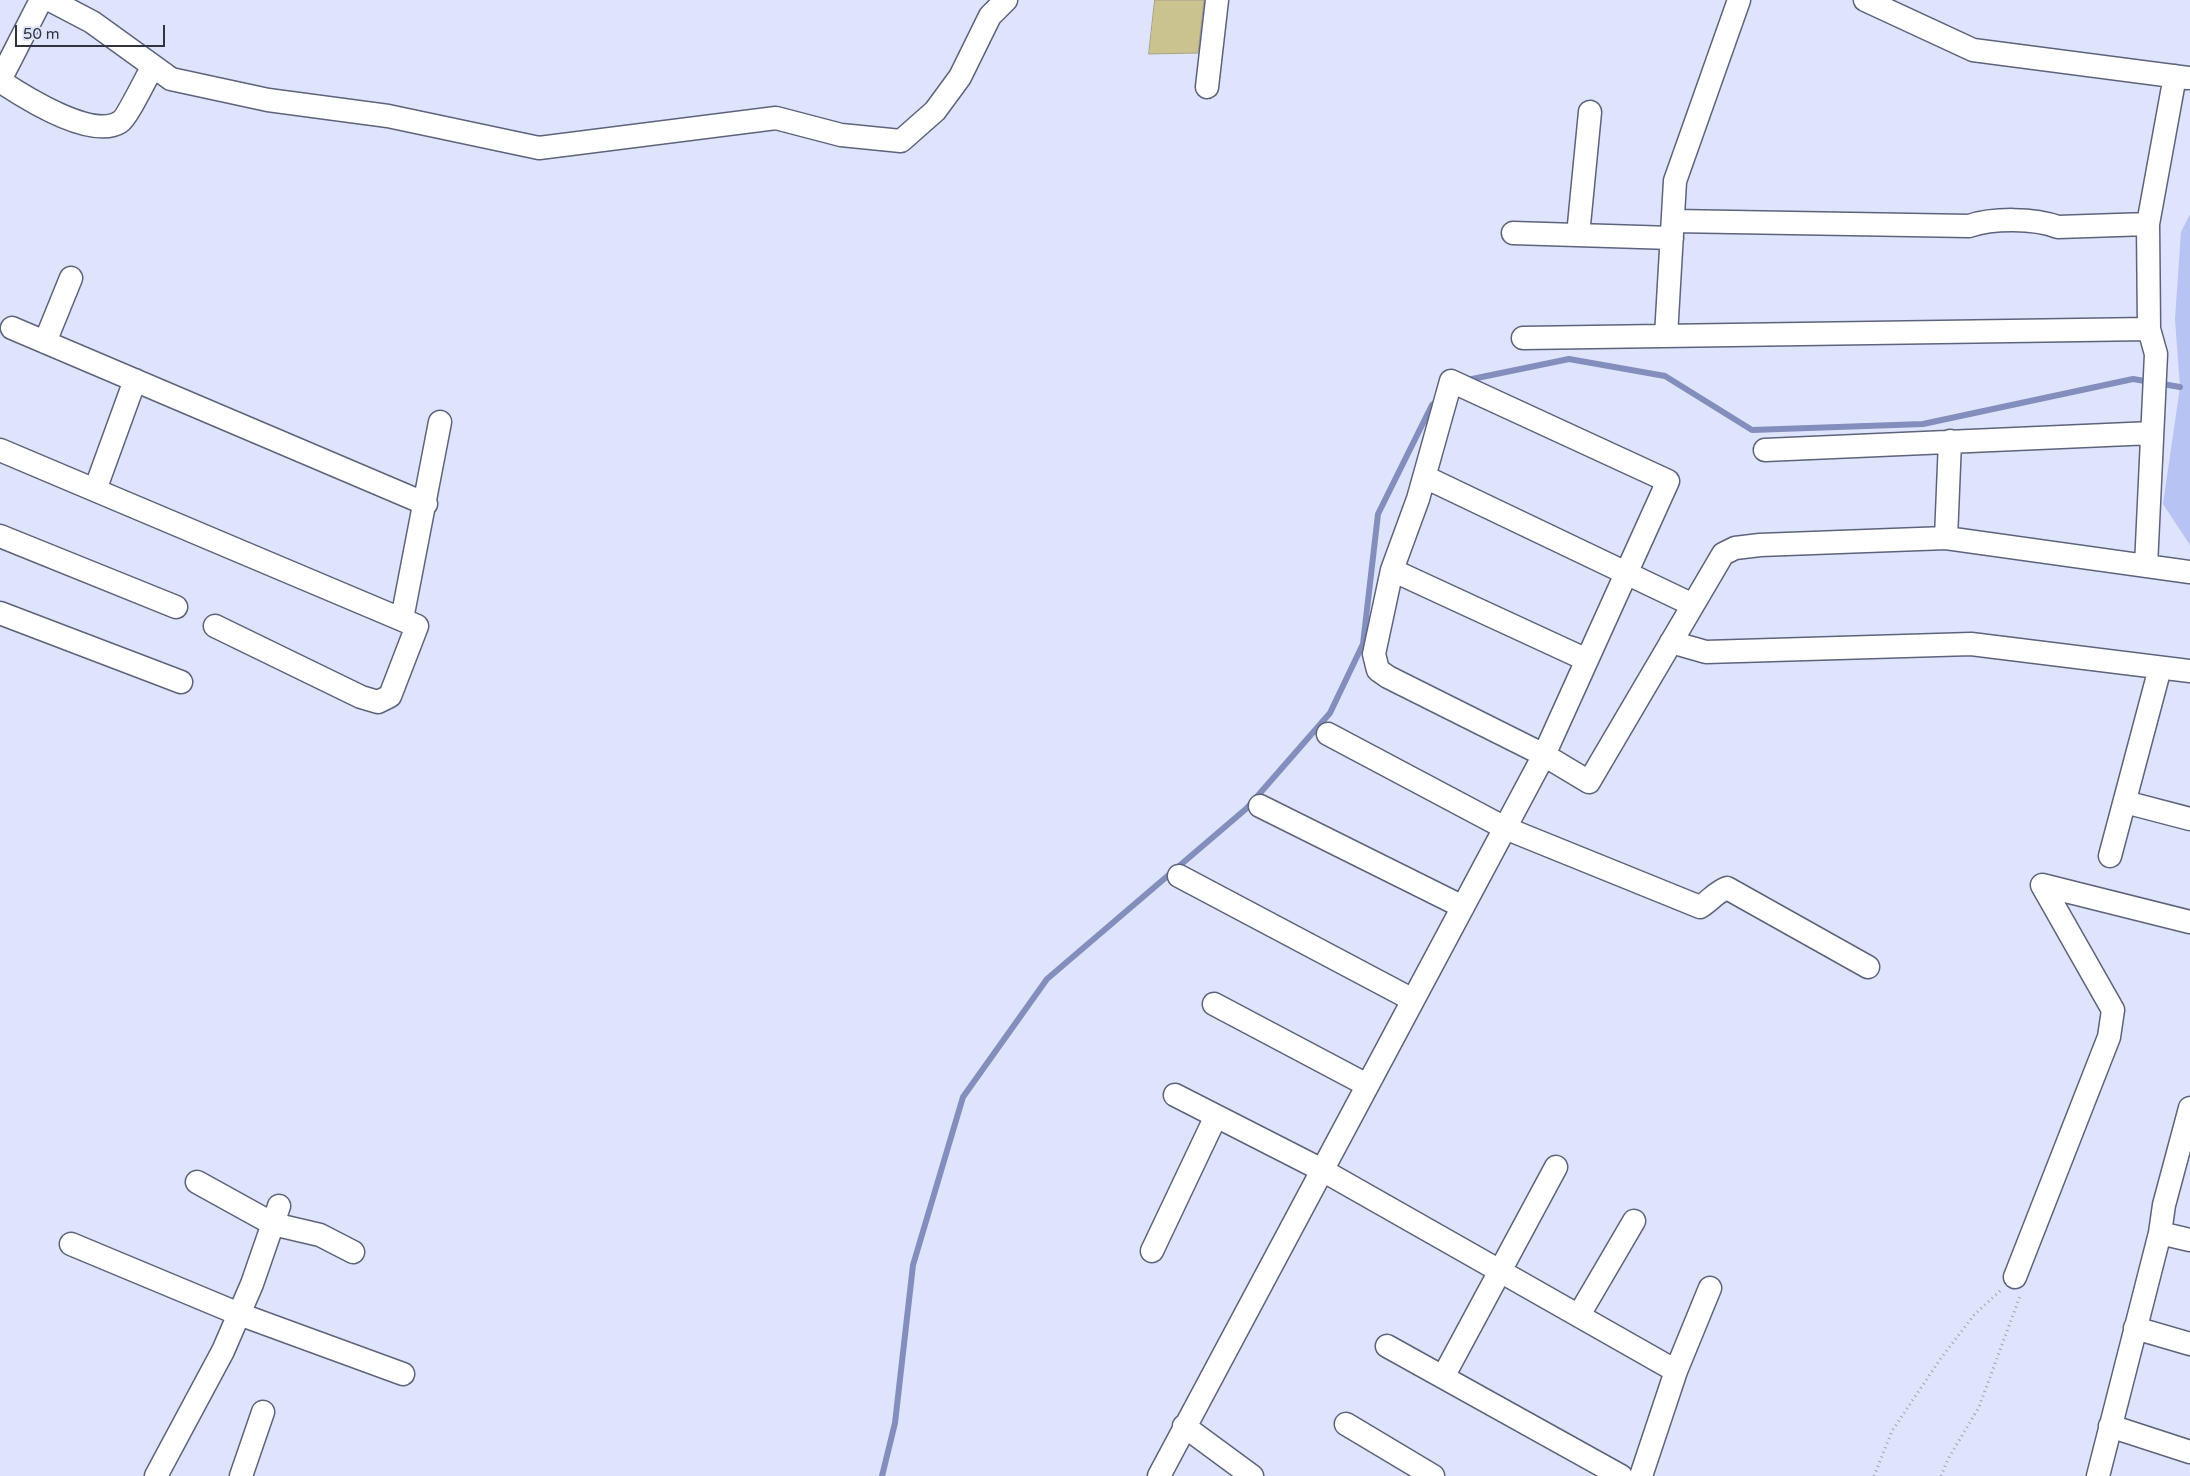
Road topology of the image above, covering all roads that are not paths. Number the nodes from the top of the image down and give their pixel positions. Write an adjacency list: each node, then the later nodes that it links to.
1 (40, 0): 9 (street)
2 (50, 0): 7 (street)
3 (1006, 0): 7 (street)
4 (1217, 0): 10 (street)
5 (1739, 0): 13 (street)
6 (1864, 0): 8 (street)
7 (153, 66): 9 (street)
8 (2182, 77): 12 (street)
9 (0, 81)
10 (1208, 87)
11 (1590, 112): 15 (street)
12 (2148, 224): 13 (street); 18 (street)
13 (1672, 229): 15 (street); 19 (street)
14 (1513, 233): 15 (street)
15 (1578, 235)
16 (71, 278): 21 (street)
17 (12, 328): 21 (street)
18 (2149, 329): 19 (street); 24 (street)
19 (1666, 336): 20 (street)
20 (1523, 338)
21 (45, 342): 22 (street)
22 (136, 380): 29 (street); 30 (street)
23 (440, 422): 30 (street)
24 (2152, 432): 25 (street); 33 (street)
25 (1950, 441): 27 (street); 32 (street)
26 (0, 450): 29 (street)
27 (1765, 450)
28 (1425, 477): 34 (street); 36 (street); 36 (street)
29 (95, 490): 40 (street)
30 (426, 504): 40 (street)
31 (0, 536): 38 (street)
32 (1946, 538): 33 (street); 37 (street)
33 (2146, 566): 35 (street)
34 (1392, 570): 43 (street); 48 (street)
35 (2190, 572)
36 (1626, 573): 37 (street); 43 (street)
37 (1693, 605): 42 (street)
38 (176, 607)
39 (0, 614): 46 (street)
40 (402, 619): 41 (street)
41 (215, 626)
42 (1671, 642): 44 (street); 48 (street)
43 (1587, 660): 48 (street)
44 (2160, 668): 45 (street); 49 (street)
45 (2190, 671)
46 (181, 682)
47 (1328, 734): 52 (street)
48 (1544, 755): 52 (street)
49 (2125, 802): 51 (street); 53 (street)
50 (1260, 806): 55 (street)
51 (2190, 819)
52 (1506, 828): 55 (street); 57 (street)
53 (2110, 856)
54 (1179, 876): 58 (street)
55 (1463, 907): 58 (street)
56 (2190, 922): 75 (street)
57 (1868, 966)
58 (1413, 1000): 60 (street)
59 (1214, 1004): 60 (street)
60 (1367, 1085): 65 (street)
61 (1176, 1095): 62 (street)
62 (1216, 1116): 65 (street); 72 (street)
63 (2188, 1122): 69 (street)
64 (1556, 1167): 74 (street)
65 (1322, 1170): 74 (street); 87 (street)
66 (197, 1182): 67 (street)
67 (276, 1215): 73 (street); 77 (street)
68 (1634, 1221): 78 (street)
69 (2160, 1233): 70 (street); 79 (street)
70 (2190, 1240)
71 (71, 1244): 77 (street)
72 (1152, 1251)
73 (353, 1252)
74 (1500, 1270): 78 (street); 84 (street)
75 (2014, 1277)
76 (1710, 1288): 82 (street)
77 (239, 1314): 83 (street); 90 (street)
78 (1578, 1315): 82 (street)
79 (2134, 1328): 80 (street); 88 (street)
80 (2190, 1344)
81 (1387, 1346): 84 (street)
82 (1676, 1371): 96 (street)
83 (403, 1374)
84 (1443, 1377): 95 (street)
85 (263, 1412): 91 (street)
86 (1346, 1424): 94 (street)
87 (1184, 1426): 92 (street); 93 (street)
88 (2110, 1426): 89 (street); 97 (street)
89 (2190, 1452)
90 (156, 1476)
91 (241, 1476)
92 (1159, 1476)
93 (1252, 1476)
94 (1433, 1476)
95 (1621, 1476)
96 (1641, 1476)
97 (2098, 1476)

